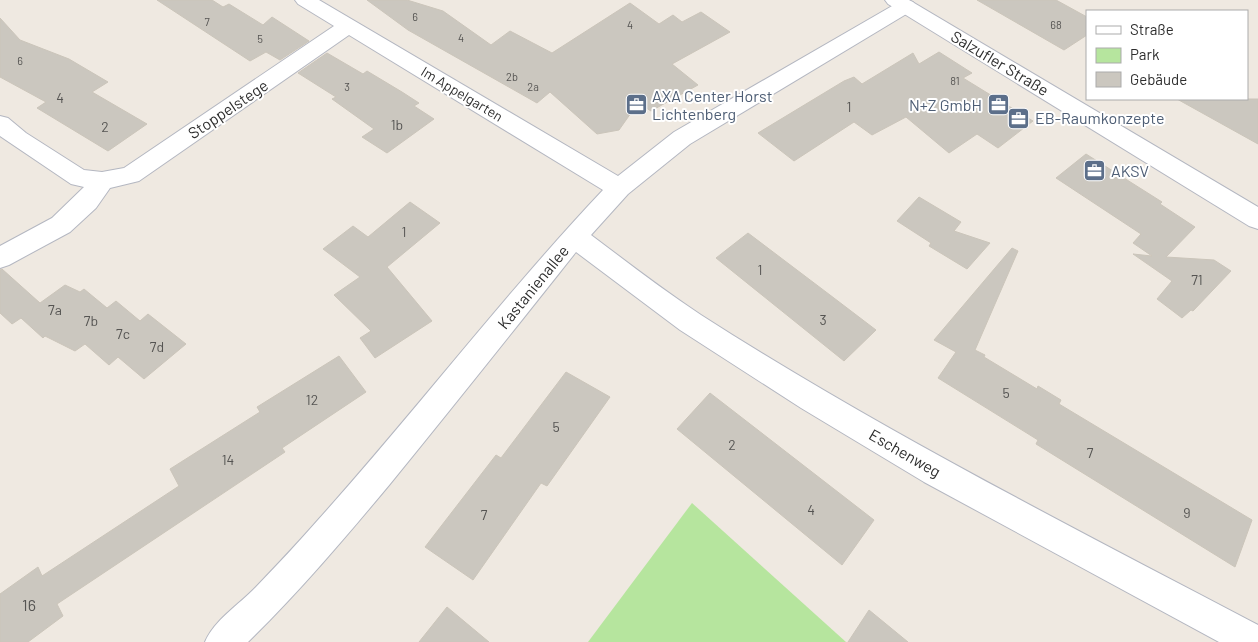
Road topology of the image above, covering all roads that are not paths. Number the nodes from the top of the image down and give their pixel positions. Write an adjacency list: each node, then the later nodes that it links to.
1 (304, 0): 3 (street, Im Appelgarten)
2 (900, 3): 6 (street, Kastanienallee); 7 (street, Salzufler Straße)
3 (348, 26): 5 (street, Stoppelstege); 6 (street, Im Appelgarten)
4 (0, 124): 5 (street, Stoppelstege)
5 (102, 181): 9 (street)
6 (619, 188): 8 (street, Kastanienallee)
7 (1258, 219)
8 (574, 237): 10 (street, Kastanienallee); 11 (street, Eschenweg)
9 (0, 258)
10 (223, 642)
11 (1254, 642)

